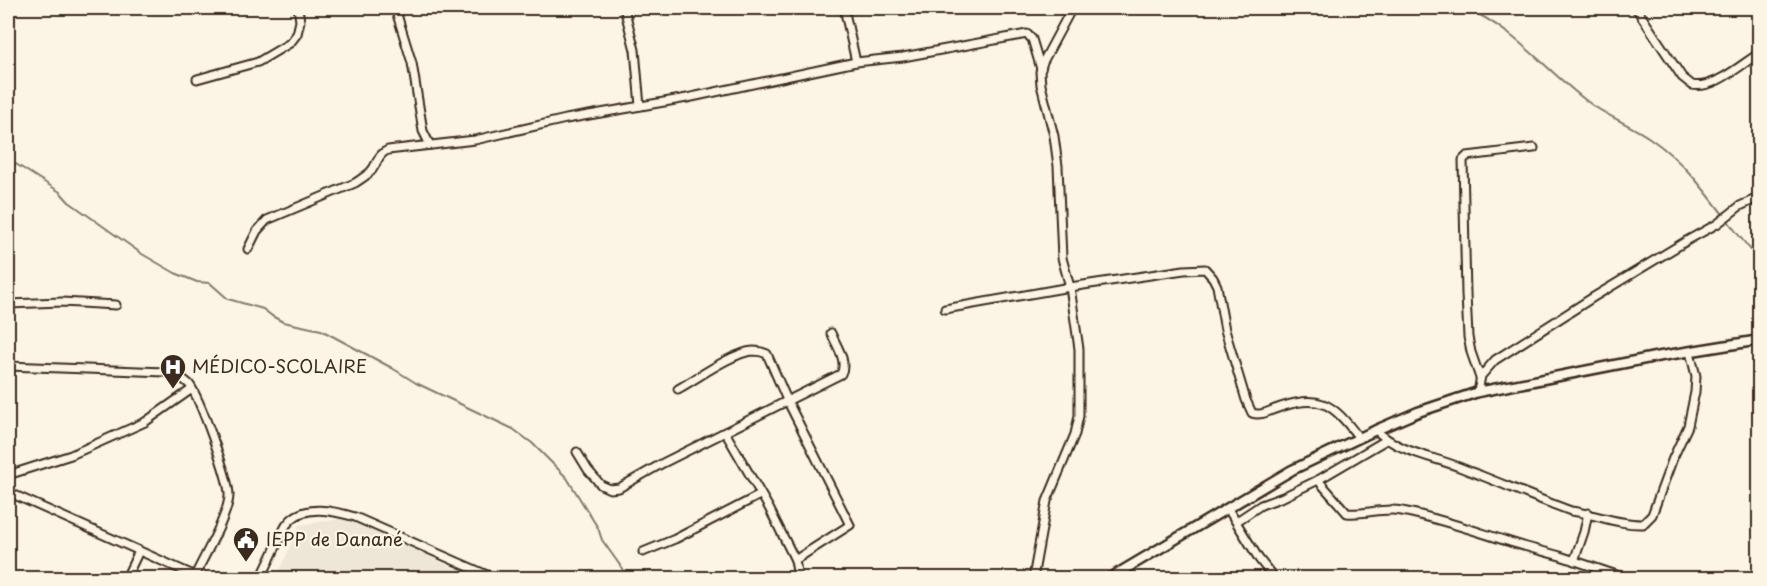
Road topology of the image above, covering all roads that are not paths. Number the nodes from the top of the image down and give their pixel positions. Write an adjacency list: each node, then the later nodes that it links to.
1 (298, 8): 10 (street)
2 (395, 8): 12 (street)
3 (624, 8): 11 (street)
4 (844, 8): 8 (street)
5 (1072, 8): 9 (street)
6 (1636, 8): 7 (street)
7 (1760, 53)
8 (856, 62): 9 (street); 11 (street)
9 (1041, 69): 16 (street)
10 (197, 79)
11 (640, 106): 12 (street)
12 (430, 145): 15 (street)
13 (1534, 148): 24 (street)
14 (1760, 197): 24 (street)
15 (248, 249)
16 (1070, 287): 19 (street); 31 (street); 50 (street)
17 (8, 304): 18 (street)
18 (116, 305)
19 (945, 309)
20 (831, 333): 28 (street)
21 (1760, 340): 22 (main road)
22 (1690, 352): 27 (main road); 39 (street)
23 (8, 366): 26 (street)
24 (1480, 378): 27 (street)
25 (678, 389): 28 (street)
26 (192, 390): 34 (street); 45 (street)
27 (1479, 392): 29 (main road)
28 (787, 400): 30 (street); 43 (street)
29 (1376, 430): 31 (main road); 32 (street)
30 (725, 432): 33 (street); 37 (street)
31 (1359, 438): 38 (main road)
32 (1386, 440): 35 (street); 39 (street)
33 (577, 452)
34 (8, 475)
35 (1318, 480): 40 (street); 44 (street)
36 (8, 492): 41 (street)
37 (760, 495): 42 (street); 43 (street)
38 (1228, 509): 40 (street); 51 (main road)
39 (1588, 513): 44 (street)
40 (1237, 521): 52 (street)
41 (139, 551): 45 (street); 46 (street)
42 (643, 552)
43 (795, 560): 49 (street)
44 (1574, 561): 53 (street)
45 (197, 577)
46 (126, 579)
47 (261, 579): 48 (street)
48 (494, 579)
49 (798, 579)
50 (1034, 579)
51 (1110, 579)
52 (1274, 579)
53 (1626, 579)

